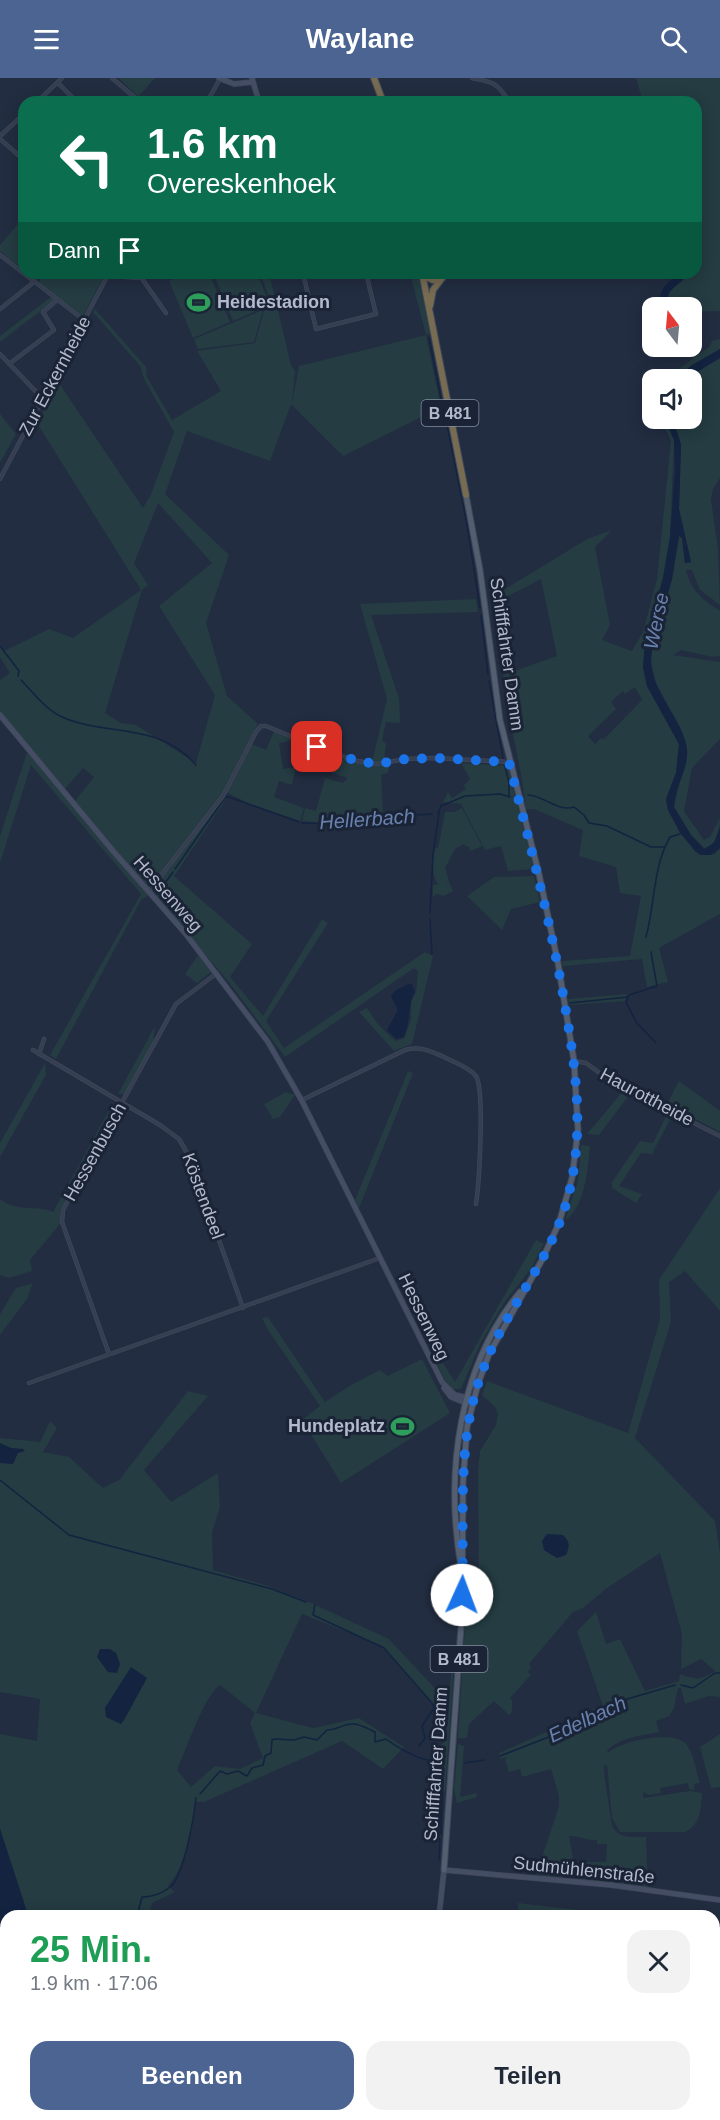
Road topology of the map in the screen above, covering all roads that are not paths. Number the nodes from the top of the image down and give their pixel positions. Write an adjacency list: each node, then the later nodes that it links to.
1 (62, 78): 7 (street)
2 (112, 78): 10 (street)
3 (220, 78): 6 (street); 11 (street)
4 (374, 78): 13 (highway)
5 (472, 78): 14 (street)
6 (253, 80): 12 (street)
7 (58, 83): 8 (street); 9 (street)
8 (44, 96)
9 (71, 96)
10 (133, 96)
11 (210, 96)
12 (257, 96)
13 (381, 96)
14 (506, 96)
15 (18, 120): 16 (street)
16 (0, 137): 17 (street)
17 (18, 154)
18 (0, 255): 19 (street)
19 (6, 260): 20 (street); 21 (street)
20 (0, 265)
21 (18, 269)
22 (30, 279): 29 (street)
23 (107, 279): 34 (street, Zur Eckernheide)
24 (144, 279): 33 (street)
25 (304, 279): 26 (street)
26 (367, 279)
27 (423, 279): 32 (highway, Schifffahrter Damm / B 481)
28 (442, 279): 32 (highway, B 481)
29 (34, 282): 30 (street); 31 (street)
30 (57, 300): 34 (street); 36 (street)
31 (0, 309)
32 (429, 309): 39 (highway, Schifffahrter Damm / B 481)
33 (166, 313)
34 (84, 320): 37 (street, Zur Eckernheide)
35 (0, 354): 36 (street)
36 (9, 364): 37 (street)
37 (43, 399): 38 (street, Zur Eckernheide)
38 (0, 479)
39 (466, 495): 41 (main road, Schifffahrter Damm / B 481)
40 (0, 715): 42 (street, Hessenweg)
41 (509, 762): 42 (street); 47 (main road, Schifffahrter Damm / B 481)
42 (149, 891): 43 (street, Hessenweg)
43 (217, 974): 48 (street, Hessenweg); 49 (street, Hessenbusch)
44 (44, 1040): 46 (street)
45 (33, 1050): 46 (street, Köstendeel)
46 (39, 1054): 49 (street, Köstendeel)
47 (574, 1061): 50 (street, Haurottheide); 53 (main road, Schifffahrter Damm / B 481)
48 (302, 1101): 51 (street); 52 (street, Hessenweg)
49 (122, 1103): 54 (street, Köstendeel); 55 (street, Hessenbusch)
50 (720, 1136)
51 (476, 1204)
52 (380, 1258): 54 (street); 57 (street, Hessenweg)
53 (531, 1279): 57 (main road, Schifffahrter Damm / B 481); 58 (main road, Schifffahrter Damm / B 481)
54 (243, 1308): 55 (street)
55 (109, 1354): 56 (street)
56 (29, 1383)
57 (466, 1401): 58 (street); 59 (main road, Schifffahrter Damm / B 481)
58 (473, 1402): 59 (main road, Schifffahrter Damm / B 481)
59 (463, 1578): 60 (main road, Schifffahrter Damm / B 481)
60 (444, 1870): 61 (street, Sudmühlenstraße); 62 (street, Schifffahrter Damm)
61 (720, 1900)
62 (440, 1910)

